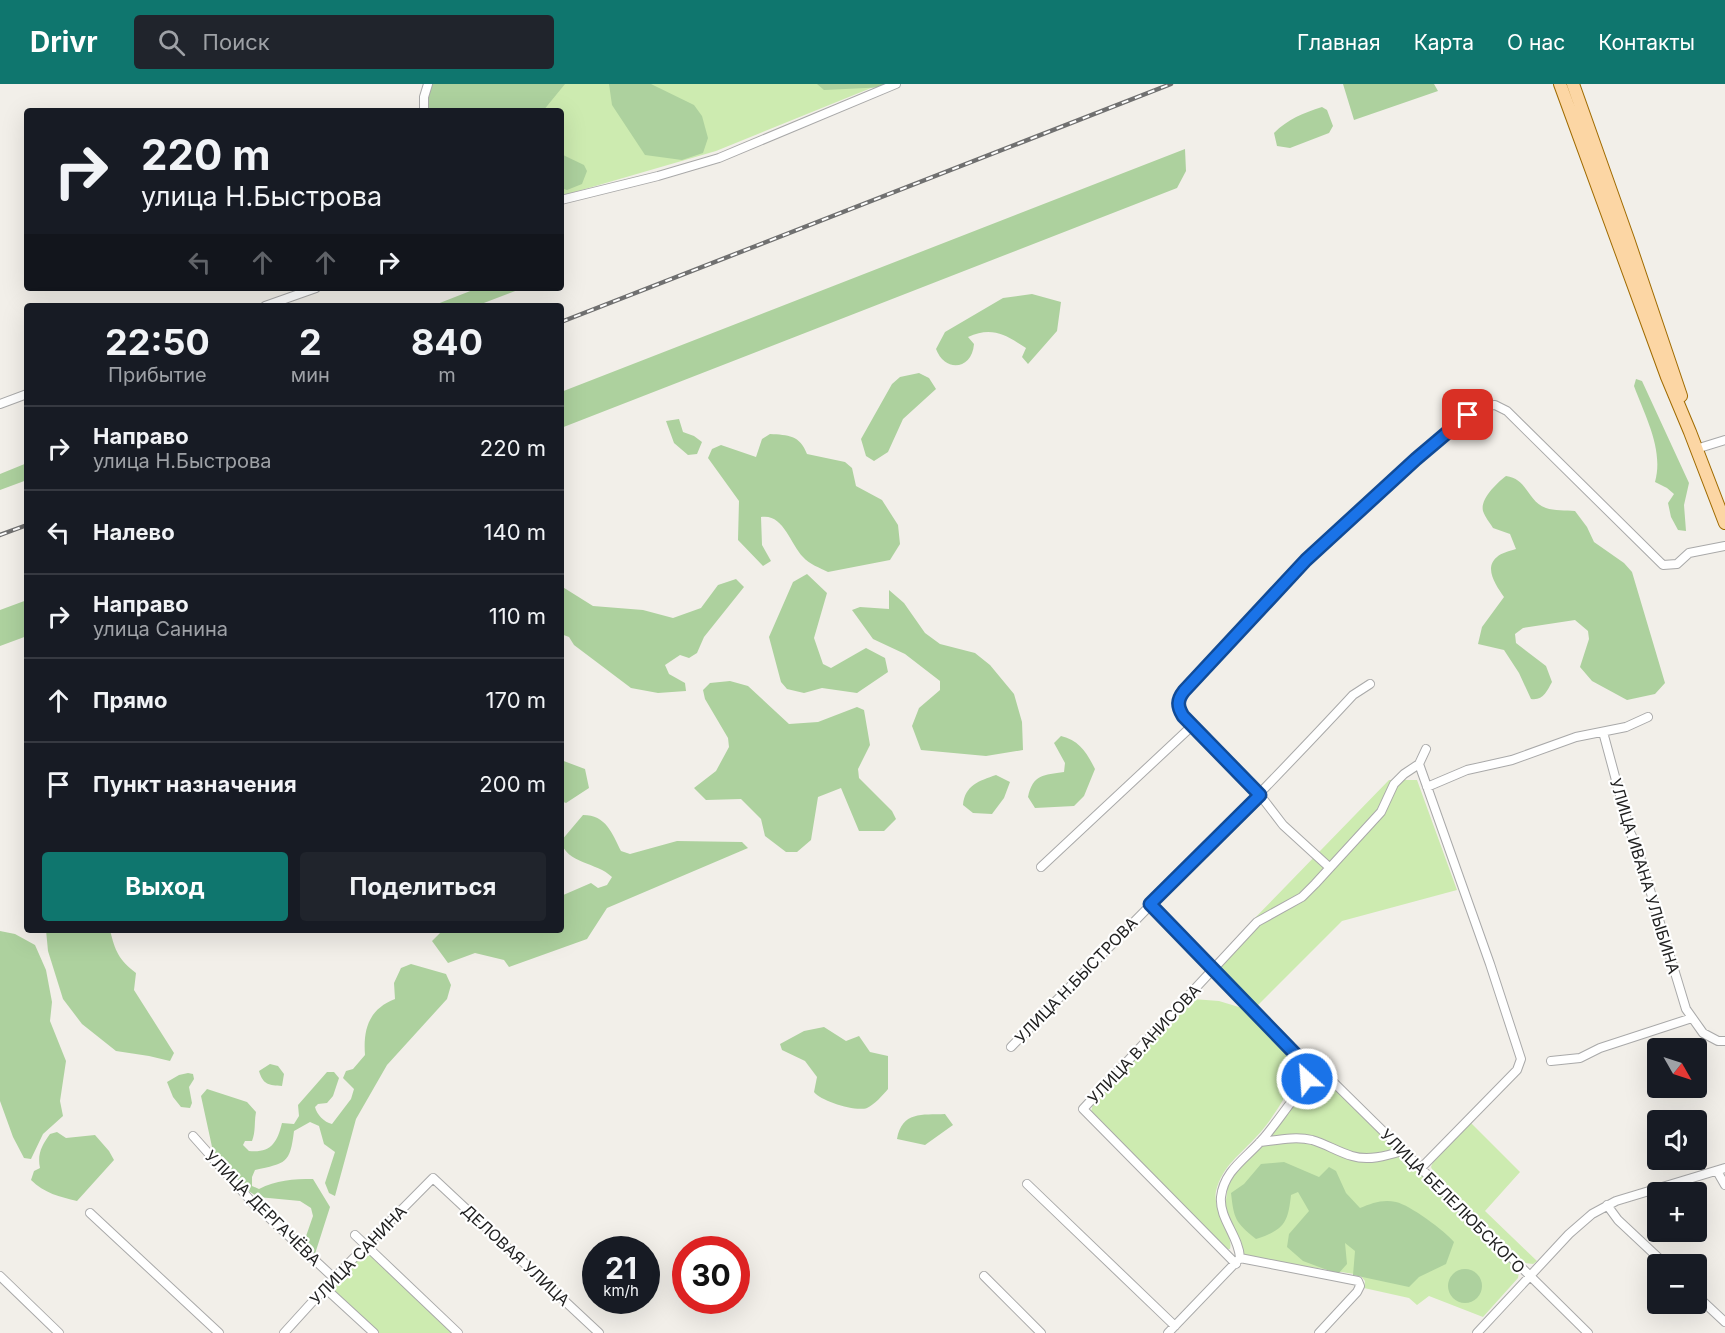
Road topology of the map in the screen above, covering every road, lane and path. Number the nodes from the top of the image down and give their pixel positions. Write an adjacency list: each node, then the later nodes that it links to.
1 (428, 84): 5 (street)
2 (896, 84): 6 (street)
3 (1560, 84): 11 (main road)
4 (1573, 84): 11 (main road)
5 (424, 108)
6 (564, 199)
7 (308, 291): 8 (street)
8 (274, 303)
9 (24, 395): 10 (street)
10 (0, 404)
11 (1690, 432): 13 (main road)
12 (1725, 440): 13 (street)
13 (1696, 449): 14 (main road)
14 (1725, 523)
15 (1725, 546): 18 (street)
16 (1370, 684): 23 (street, УЛИЦА Н.БЫСТРОВА)
17 (1648, 717): 19 (street)
18 (1192, 726): 23 (street); 24 (street)
19 (1603, 732): 22 (street); 28 (street, УЛИЦА ИВАНА УЛЫБИНА)
20 (1426, 749): 21 (street, УЛИЦА В.АНИСОВА)
21 (1419, 764): 22 (street); 25 (street, УЛИЦА В.АНИСОВА)
22 (1427, 787): 36 (street)
23 (1260, 795): 25 (street); 26 (street, УЛИЦА Н.БЫСТРОВА)
24 (1041, 867)
25 (1329, 867): 27 (street, УЛИЦА В.АНИСОВА)
26 (1150, 904): 27 (street); 30 (street, УЛИЦА Н.БЫСТРОВА)
27 (1214, 969): 34 (street); 46 (street, УЛИЦА В.АНИСОВА)
28 (1692, 1018): 29 (street); 31 (street)
29 (1725, 1041)
30 (1011, 1047)
31 (1551, 1061)
32 (1319, 1068): 35 (street, УЛИЦА БЕЛЕЛЮБСКОГО)
33 (193, 1136): 50 (street, УЛИЦА ДЕРГАЧЁВА)
34 (1260, 1142): 35 (street); 46 (street)
35 (1402, 1151): 36 (street, УЛИЦА БЕЛЕЛЮБСКОГО)
36 (1421, 1168): 49 (street, УЛИЦА БЕЛЕЛЮБСКОГО)
37 (1721, 1170): 40 (street); 41 (street)
38 (433, 1178): 44 (street, УЛИЦА САНИНА); 60 (street, ДЕЛОВАЯ УЛИЦА)
39 (1027, 1185): 54 (street)
40 (1725, 1185)
41 (1607, 1205): 45 (street); 49 (street)
42 (90, 1213): 56 (street)
43 (355, 1235): 44 (street)
44 (366, 1246): 50 (street, УЛИЦА САНИНА); 59 (street)
45 (1654, 1254)
46 (1238, 1261): 54 (street); 63 (street)
47 (0, 1276): 55 (street)
48 (984, 1276): 61 (street)
49 (1529, 1277): 64 (street); 65 (street, УЛИЦА БЕЛЕЛЮБСКОГО)
50 (334, 1278): 51 (street, УЛИЦА САНИНА)
51 (325, 1288): 57 (street, УЛИЦА САНИНА); 58 (street, УЛИЦА ДЕРГАЧЁВА)
52 (1707, 1305): 53 (street)
53 (1725, 1322)
54 (1175, 1326): 62 (street)
55 (59, 1333)
56 (219, 1333)
57 (284, 1333)
58 (374, 1333)
59 (458, 1333)
60 (599, 1333)
61 (1041, 1333)
62 (1168, 1333)
63 (1319, 1333)
64 (1477, 1333)
65 (1588, 1333)

